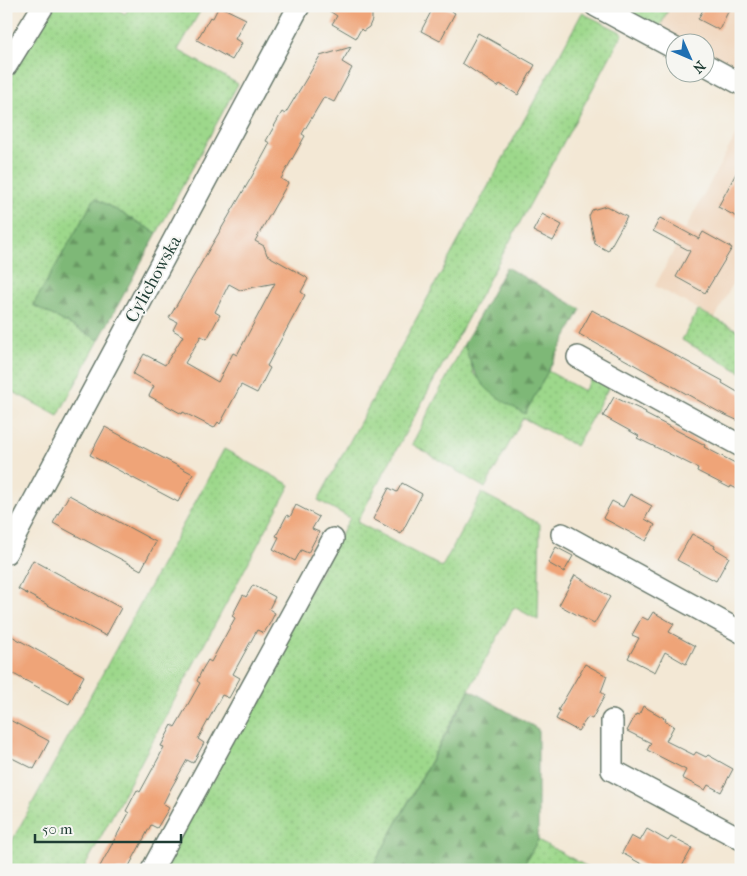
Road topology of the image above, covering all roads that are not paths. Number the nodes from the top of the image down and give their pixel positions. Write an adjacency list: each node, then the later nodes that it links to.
1 (43, 6): 5 (street)
2 (299, 6): 12 (street, Cylichowska)
3 (596, 6): 4 (street)
4 (664, 43)
5 (6, 66)
6 (714, 69): 7 (street)
7 (741, 84)
8 (578, 357): 9 (street)
9 (741, 446)
10 (562, 534): 13 (street)
11 (333, 539): 16 (street)
12 (6, 553)
13 (741, 632)
14 (612, 721): 15 (street)
15 (741, 839)
16 (152, 870)

